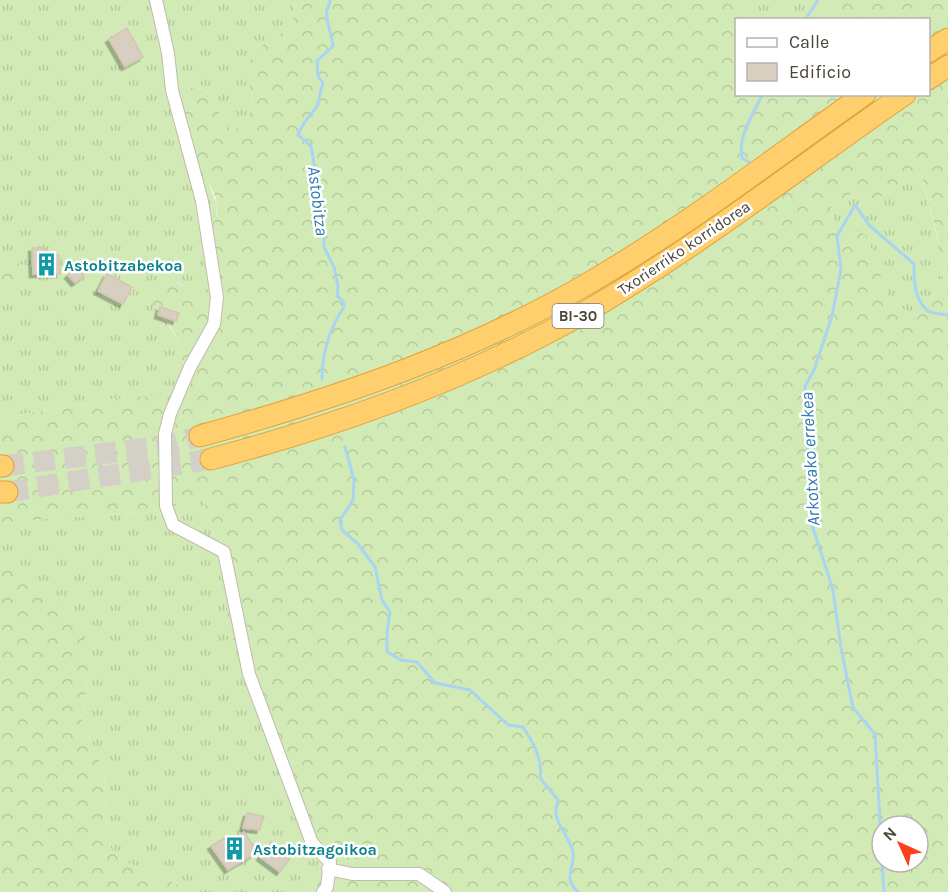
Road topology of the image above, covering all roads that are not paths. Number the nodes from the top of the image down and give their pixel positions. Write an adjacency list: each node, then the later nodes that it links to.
1 (156, 0): 10 (street)
2 (948, 39): 3 (highway)
3 (930, 51)
4 (948, 66): 5 (highway)
5 (930, 78)
6 (862, 96): 8 (highway, Txorierriko korridorea / BI-30)
7 (902, 96): 9 (highway, Txorierriko korridorea / BI-30)
8 (200, 436)
9 (211, 459)
10 (328, 869): 11 (street); 12 (street)
11 (323, 892)
12 (445, 892)

